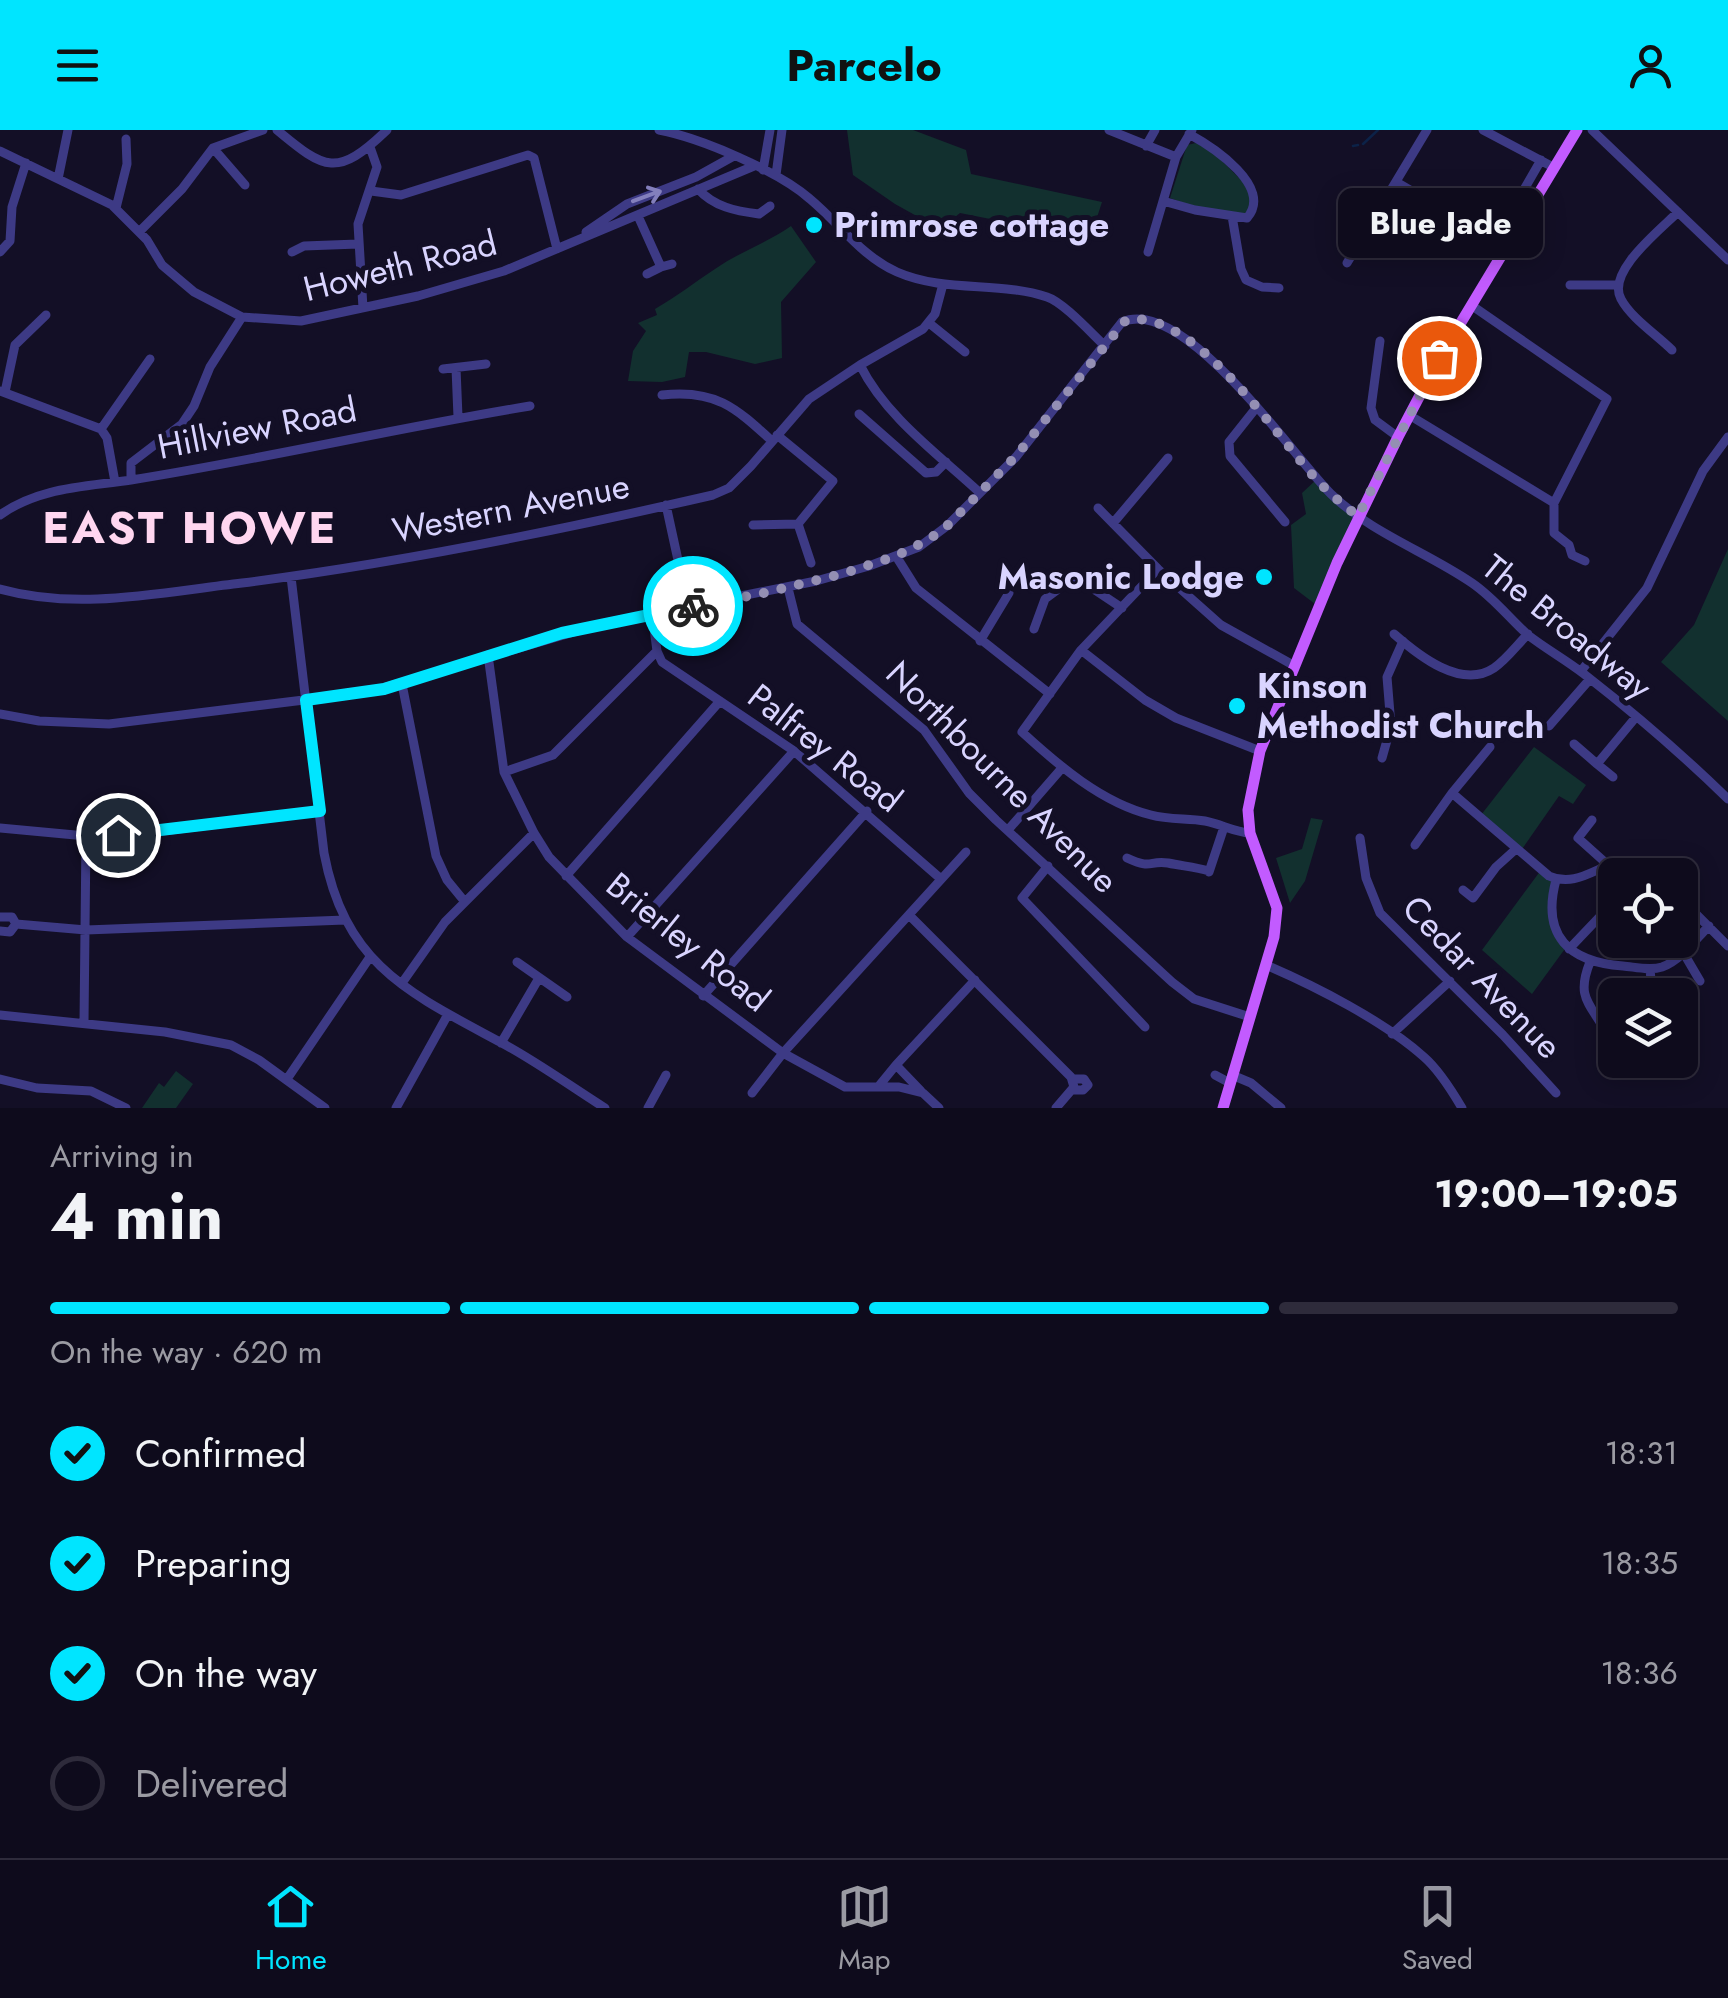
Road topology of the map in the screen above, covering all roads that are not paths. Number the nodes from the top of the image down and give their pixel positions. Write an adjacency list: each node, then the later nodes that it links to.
1 (68, 130): 26 (street)
2 (262, 130): 18 (street)
3 (277, 130): 16 (street)
4 (386, 130): 16 (street)
5 (659, 130): 20 (street)
6 (770, 130): 24 (street)
7 (782, 130): 25 (street)
8 (1109, 130): 17 (street)
9 (1155, 130): 17 (street)
10 (1427, 130): 27 (street)
11 (1483, 130): 23 (street)
12 (1577, 130): 23 (main road)
13 (1592, 130): 35 (street)
14 (1190, 132): 21 (street); 37 (street)
15 (126, 139): 34 (street)
16 (370, 146): 30 (street)
17 (1146, 146): 21 (street)
18 (213, 148): 28 (street); 38 (street)
19 (0, 151): 22 (street, Howeth Road)
20 (732, 156): 24 (street); 41 (street, Howeth Road, one-way to 20)
21 (1176, 157): 31 (street)
22 (26, 163): 26 (street, Howeth Road); 42 (street)
23 (1547, 164): 39 (street); 52 (main road)
24 (759, 168): 25 (street); 29 (street, Howeth Road)
25 (776, 175): 48 (street)
26 (58, 179): 34 (street, Howeth Road)
27 (1396, 182): 32 (street); 46 (street)
28 (244, 185)
29 (698, 189): 33 (street); 36 (street, Howeth Road)
30 (371, 190): 40 (street); 41 (street)
31 (1163, 201): 37 (street); 44 (street)
32 (1432, 203)
33 (770, 206)
34 (116, 208): 38 (street, Howeth Road)
35 (1678, 212): 45 (street); 50 (street)
36 (638, 216): 41 (street, Howeth Road); 47 (street)
37 (1232, 216): 51 (street)
38 (139, 232): 55 (street, Howeth Road)
39 (1495, 240)
40 (358, 244): 43 (street); 53 (street)
41 (562, 247): 53 (street, Howeth Road)
42 (0, 252)
43 (292, 252)
44 (1148, 252)
45 (1728, 260)
46 (1348, 263)
47 (648, 274)
48 (943, 284): 56 (street); 58 (street)
49 (1570, 285): 50 (street)
50 (1616, 285): 59 (street)
51 (1278, 288)
52 (1471, 305): 71 (main road); 82 (street)
53 (363, 308): 55 (street, Howeth Road)
54 (46, 315): 66 (street)
55 (242, 318): 79 (street)
56 (929, 324): 60 (street); 63 (street, Western Avenue)
57 (1380, 341): 74 (street)
58 (1105, 346): 69 (street, The Broadway); 81 (street)
59 (1672, 350)
60 (965, 352)
61 (150, 359): 73 (street)
62 (486, 364): 64 (street)
63 (860, 365): 76 (street, Western Avenue); 78 (street)
64 (456, 368): 65 (street); 72 (street)
65 (443, 370)
66 (2, 392): 73 (street)
67 (662, 395): 76 (street)
68 (530, 406): 72 (street, Hillview Road)
69 (1256, 408): 85 (street, The Broadway); 86 (street)
70 (859, 414): 78 (street)
71 (1409, 415): 74 (main road); 82 (street)
72 (458, 417): 79 (street, Hillview Road)
73 (101, 429): 80 (street)
74 (1398, 437): 85 (main road)
75 (1728, 437): 107 (street)
76 (774, 438): 83 (street, Western Avenue); 87 (street)
77 (1162, 461): 92 (street)
78 (946, 462): 81 (street)
79 (131, 480): 80 (street, Hillview Road)
80 (115, 482): 84 (street, Hillview Road)
81 (980, 494): 89 (street)
82 (1554, 503): 90 (street)
83 (666, 505): 93 (street, Western Avenue); 97 (street)
84 (0, 516)
85 (1358, 516): 101 (street, The Broadway); 106 (main road)
86 (1285, 522)
87 (798, 524): 88 (street); 91 (street)
88 (753, 525)
89 (896, 556): 95 (street); 102 (street)
90 (1586, 561)
91 (811, 564)
92 (1158, 570): 98 (street); 106 (street)
93 (291, 577): 94 (street, Western Avenue); 110 (street)
94 (0, 588)
95 (788, 588): 97 (street); 131 (street, Northbourne Avenue)
96 (1008, 593): 102 (street)
97 (688, 606): 99 (street)
98 (1122, 608): 100 (street); 103 (street)
99 (652, 613): 104 (street); 105 (street)
100 (1034, 629)
101 (1528, 634): 107 (street, The Broadway); 119 (street)
102 (980, 640): 109 (street)
103 (1081, 650): 109 (street); 118 (street)
104 (657, 651): 111 (street, Palfrey Road); 122 (street)
105 (488, 656): 108 (street); 122 (street, Brierley Road)
106 (1293, 666): 118 (main road)
107 (1586, 675): 113 (street, The Broadway); 114 (street)
108 (402, 684): 110 (street); 147 (street)
109 (1050, 694): 121 (street)
110 (306, 700): 112 (street); 126 (street)
111 (720, 701): 117 (street, Palfrey Road); 143 (street)
112 (0, 714)
113 (1636, 716): 120 (street); 125 (street, The Broadway)
114 (1549, 726)
115 (1574, 744): 120 (street)
116 (1490, 748): 124 (street)
117 (794, 751): 127 (street, Palfrey Road); 157 (street)
118 (1260, 752): 133 (main road)
119 (1382, 758)
120 (1598, 764): 123 (street)
121 (1062, 768): 130 (street); 131 (street)
122 (504, 772): 132 (street, Brierley Road)
123 (1613, 777)
124 (1452, 792): 136 (street); 137 (street)
125 (1728, 799)
126 (320, 811): 134 (street); 152 (street)
127 (867, 811): 144 (street, Palfrey Road); 174 (street)
128 (1592, 820): 140 (street)
129 (0, 828): 134 (street)
130 (1224, 828): 133 (street); 139 (street)
131 (1008, 830): 141 (street, Northbourne Avenue)
132 (534, 833): 143 (street, Brierley Road); 147 (street)
133 (1250, 833): 166 (main road)
134 (86, 836): 155 (street)
135 (1360, 838): 171 (street, Cedar Avenue)
136 (1415, 845)
137 (1516, 848): 145 (street); 146 (street)
138 (966, 852): 144 (street)
139 (1127, 858)
140 (1600, 858)
141 (1048, 866): 178 (street, Northbourne Avenue); 181 (street)
142 (1598, 868): 145 (street)
143 (566, 876): 157 (street, Brierley Road)
144 (941, 880): 149 (street)
145 (1556, 880): 160 (street)
146 (1463, 890)
147 (465, 902): 173 (street)
148 (1698, 915): 154 (street)
149 (910, 916): 170 (street); 184 (street)
150 (0, 918): 153 (street)
151 (1598, 919): 160 (street)
152 (345, 920): 155 (street); 161 (street)
153 (16, 924): 155 (street); 156 (street)
154 (1709, 926): 158 (street); 159 (street)
155 (86, 930): 180 (street)
156 (0, 931)
157 (627, 937): 174 (street, Brierley Road)
158 (1698, 937)
159 (1728, 946)
160 (1569, 949): 165 (street)
161 (370, 957): 173 (street); 189 (street)
162 (1674, 958): 167 (street)
163 (1687, 958): 172 (street)
164 (518, 962): 168 (street)
165 (1590, 962): 167 (street); 179 (street)
166 (1266, 965): 178 (main road); 182 (street)
167 (1650, 969): 169 (street)
168 (540, 978): 175 (street); 183 (street)
169 (1651, 978)
170 (975, 980): 185 (street); 201 (street)
171 (1450, 981): 182 (street); 194 (street, Cedar Avenue)
172 (1700, 981)
173 (402, 983): 177 (street)
174 (703, 996): 184 (street, Brierley Road)
175 (567, 997)
176 (0, 1015): 180 (street)
177 (447, 1016): 183 (street); 197 (street)
178 (1250, 1016): 190 (main road)
179 (1598, 1019)
180 (84, 1023): 189 (street)
181 (1132, 1032)
182 (1392, 1034): 204 (street)
183 (502, 1043): 198 (street)
184 (783, 1054): 191 (street, Brierley Road); 192 (street)
185 (896, 1065): 191 (street); 193 (street)
186 (666, 1076): 199 (street)
187 (1214, 1076): 190 (street)
188 (0, 1078): 195 (street)
189 (287, 1079): 196 (street)
190 (1231, 1079): 202 (main road); 203 (street)
191 (878, 1086): 193 (street, Brierley Road)
192 (752, 1093)
193 (923, 1093): 200 (street)
194 (1556, 1093)
195 (126, 1108)
196 (326, 1108)
197 (396, 1108)
198 (605, 1108)
199 (648, 1108)
200 (939, 1108)
201 (1056, 1108)
202 (1223, 1108)
203 (1281, 1108)
204 (1462, 1108)

